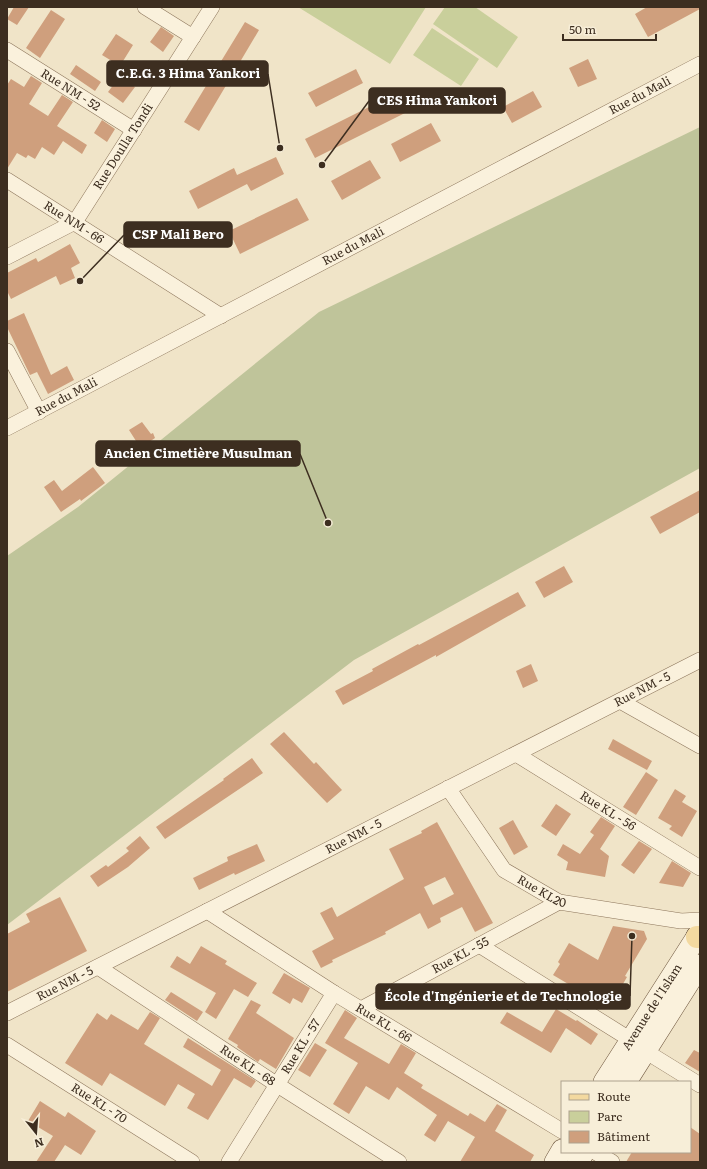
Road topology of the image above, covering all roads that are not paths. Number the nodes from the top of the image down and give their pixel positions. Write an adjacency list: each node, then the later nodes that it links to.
1 (146, 7): 3 (street)
2 (212, 7): 3 (street, Rue Doulla Tondi)
3 (193, 36): 6 (street, Rue Doulla Tondi)
4 (7, 50): 6 (street, Rue NM - 52)
5 (700, 64): 10 (street, Rue du Mali)
6 (134, 130): 8 (street, Rue Doulla Tondi)
7 (7, 180): 8 (street, Rue NM - 66)
8 (75, 222): 9 (street); 10 (street, Rue NM - 66)
9 (7, 257)
10 (221, 316): 12 (street, Rue du Mali)
11 (7, 351): 12 (street)
12 (39, 412): 13 (street, Rue du Mali)
13 (7, 428)
14 (700, 660): 15 (street, Rue NM - 5)
15 (620, 701): 16 (street); 17 (street, Rue NM - 5)
16 (700, 746)
17 (516, 754): 18 (street, Rue NM - 5); 19 (street, Rue KL - 56)
18 (448, 788): 20 (street, Rue KL20); 21 (street, Rue NM - 5)
19 (700, 868)
20 (559, 902): 22 (street, Rue KL20); 23 (street, Rue KL - 55)
21 (207, 911): 25 (street, Rue NM - 5); 26 (street, Rue KL - 66)
22 (699, 931): 30 (main road, Avenue de l'Islam)
23 (479, 945): 27 (street, Rue KL - 55); 30 (street)
24 (700, 965): 30 (main road, Avenue de l'Islam)
25 (98, 967): 28 (street, Rue NM - 5); 33 (street, Rue KL - 68)
26 (334, 993): 27 (street, Rue KL - 66); 33 (street, Rue KL - 57)
27 (361, 1009): 35 (street, Rue KL - 66)
28 (7, 1013)
29 (7, 1045): 39 (street, Rue KL - 70)
30 (638, 1045): 31 (main road, Avenue de l'Islam); 32 (main road, Avenue de l'Islam); 34 (street)
31 (605, 1081)
32 (626, 1081)
33 (276, 1084): 40 (street, Rue KL - 57); 41 (street, Rue KL - 68)
34 (700, 1084)
35 (561, 1130)
36 (561, 1152): 42 (main road)
37 (583, 1153): 43 (main road)
38 (597, 1153): 44 (street)
39 (192, 1162)
40 (229, 1162)
41 (399, 1162)
42 (555, 1162)
43 (578, 1162)
44 (612, 1162)

